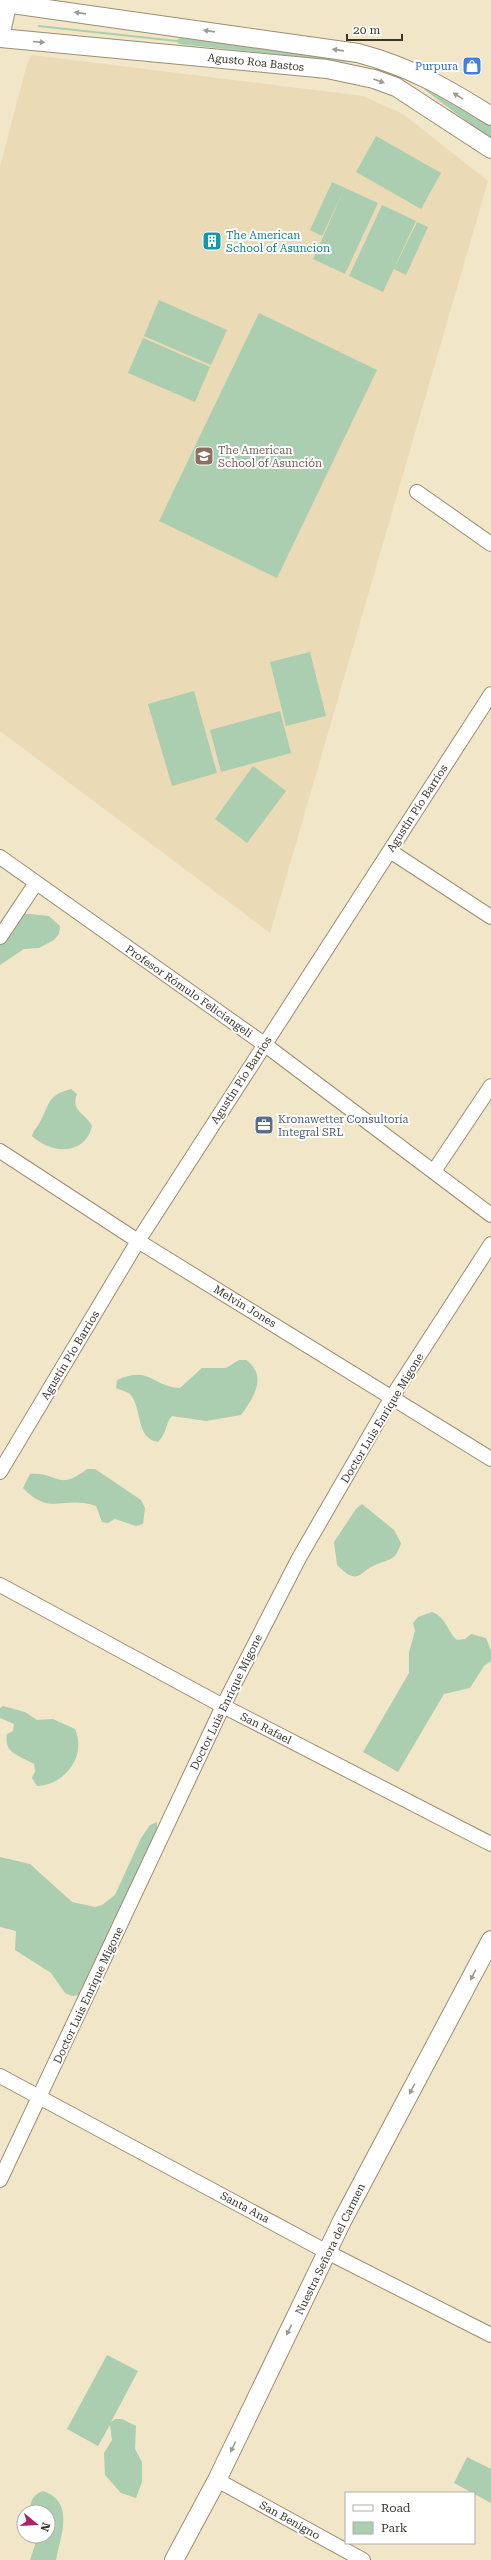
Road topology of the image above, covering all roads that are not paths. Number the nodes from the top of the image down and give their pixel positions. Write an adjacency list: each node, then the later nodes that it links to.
1 (6, 1): 2 (main road); 4 (street, Agusto Roa Bastos, one-way to 1)
2 (0, 28)
3 (0, 38): 5 (street, Agusto Roa Bastos, one-way to 5)
4 (491, 116)
5 (491, 149)
6 (417, 492): 7 (street)
7 (491, 544)
8 (491, 694): 9 (street, Agustín Pío Barrios)
9 (390, 851): 12 (street); 14 (street, Agustín Pío Barrios)
10 (0, 857): 11 (street, Profesor Rómulo Feliciangeli)
11 (36, 883): 13 (street); 14 (street, Profesor Rómulo Feliciangeli)
12 (491, 917)
13 (0, 937)
14 (264, 1044): 17 (street, Profesor Rómulo Feliciangeli); 19 (street, Agustín Pío Barrios)
15 (491, 1086): 17 (street)
16 (0, 1151): 19 (street, Melvin Jones)
17 (434, 1171): 18 (street, Profesor Rómulo Feliciangeli)
18 (491, 1215)
19 (138, 1241): 21 (street, Melvin Jones); 23 (street, Agustín Pío Barrios)
20 (491, 1244): 21 (street, Doctor Luis Enrique Migone)
21 (392, 1396): 22 (street, Melvin Jones); 25 (street, Doctor Luis Enrique Migone)
22 (491, 1459)
23 (0, 1472)
24 (0, 1585): 25 (street, San Rafael)
25 (223, 1706): 26 (street, San Rafael); 29 (street, Doctor Luis Enrique Migone)
26 (491, 1844)
27 (491, 1940): 31 (street, Nuestra Señora del Carmen, one-way to 31)
28 (0, 2076): 29 (street, Santa Ana)
29 (40, 2098): 30 (street, Doctor Luis Enrique Migone); 31 (street, Santa Ana)
30 (0, 2180)
31 (327, 2252): 32 (street, Santa Ana); 33 (street, Nuestra Señora del Carmen, one-way to 33)
32 (491, 2335)
33 (217, 2480): 34 (street, Nuestra Señora del Carmen); 35 (street, San Benigno)
34 (174, 2560)
35 (363, 2560)

